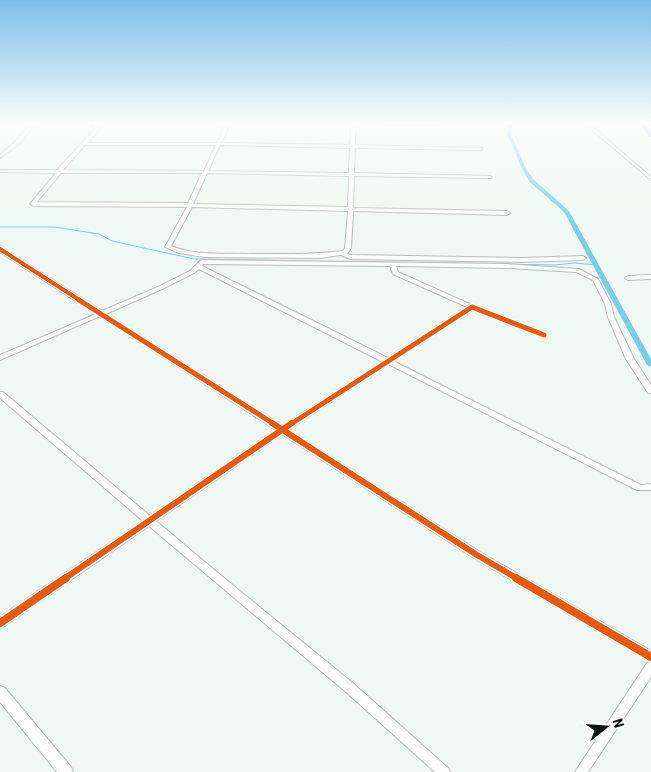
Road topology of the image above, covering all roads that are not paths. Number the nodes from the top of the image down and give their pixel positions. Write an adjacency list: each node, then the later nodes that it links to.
1 (71, 159): 6 (street)
2 (212, 159): 7 (street)
3 (353, 159): 8 (street)
4 (629, 159): 10 (street)
5 (0, 172): 6 (street)
6 (59, 172): 7 (street); 11 (street)
7 (206, 172): 8 (street); 11 (street)
8 (352, 175): 9 (street); 12 (street)
9 (490, 177)
10 (651, 178)
11 (190, 205): 12 (street); 17 (street)
12 (352, 209): 13 (street); 15 (street)
13 (507, 212)
14 (0, 249): 22 (street)
15 (343, 254): 16 (street); 17 (street)
16 (583, 258)
17 (202, 260): 18 (street); 22 (street); 25 (street)
18 (392, 264): 21 (street); 26 (street)
19 (651, 277): 20 (street)
20 (628, 278)
21 (472, 307): 23 (street); 25 (street)
22 (102, 313): 24 (street); 28 (street)
23 (544, 335)
24 (0, 358)
25 (388, 362): 28 (street); 29 (street)
26 (651, 391)
27 (0, 394): 30 (street)
28 (282, 430): 30 (street); 32 (street)
29 (651, 488)
30 (150, 521): 31 (street); 36 (street)
31 (0, 622)
32 (651, 657)
33 (651, 667): 37 (street)
34 (0, 692): 35 (street)
35 (66, 772)
36 (444, 772)
37 (581, 772)

